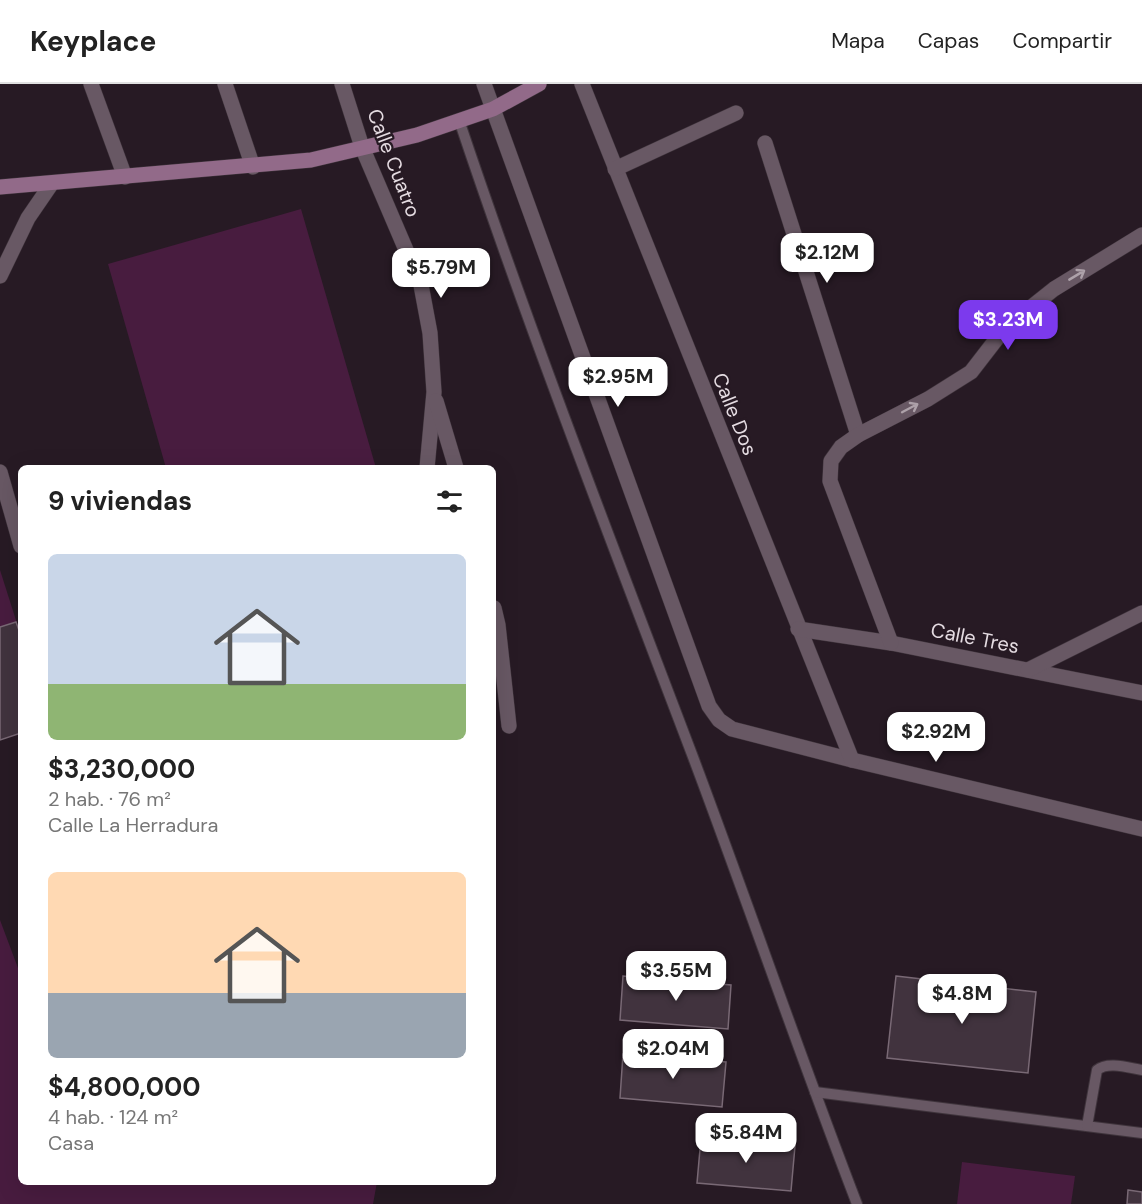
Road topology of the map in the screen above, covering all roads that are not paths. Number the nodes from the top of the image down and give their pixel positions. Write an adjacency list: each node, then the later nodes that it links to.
1 (91, 84): 14 (street)
2 (225, 84): 12 (street)
3 (342, 84): 11 (street, Calle Cuatro)
4 (484, 84): 7 (street)
5 (539, 84): 7 (street)
6 (582, 84): 13 (street, Calle Dos)
7 (493, 109): 9 (street); 32 (street)
8 (736, 113): 13 (street)
9 (459, 120): 11 (street); 35 (lane)
10 (765, 143): 20 (street)
11 (362, 147): 12 (street); 19 (street, Calle Cuatro)
12 (254, 167): 14 (street)
13 (615, 169): 27 (street, Calle Dos)
14 (125, 177): 15 (street)
15 (52, 183): 16 (street); 18 (street)
16 (0, 187)
17 (1142, 235): 20 (street, one-way to 17)
18 (0, 276)
19 (434, 392): 21 (street, Calle Cuatro); 22 (street)
20 (858, 435): 28 (street)
21 (427, 465)
22 (455, 465)
23 (0, 472): 24 (street)
24 (18, 535)
25 (1142, 613): 29 (street)
26 (496, 616): 31 (street)
27 (798, 629): 28 (street, Calle Tres); 32 (street, Calle Dos)
28 (891, 643): 29 (street, Calle Tres)
29 (1028, 670): 30 (street, Calle Tres)
30 (1142, 693)
31 (509, 726)
32 (852, 760): 33 (street)
33 (1142, 829)
34 (1142, 1070): 36 (lane)
35 (814, 1092): 36 (lane); 38 (lane)
36 (1087, 1126): 37 (lane)
37 (1142, 1133)
38 (857, 1204)

